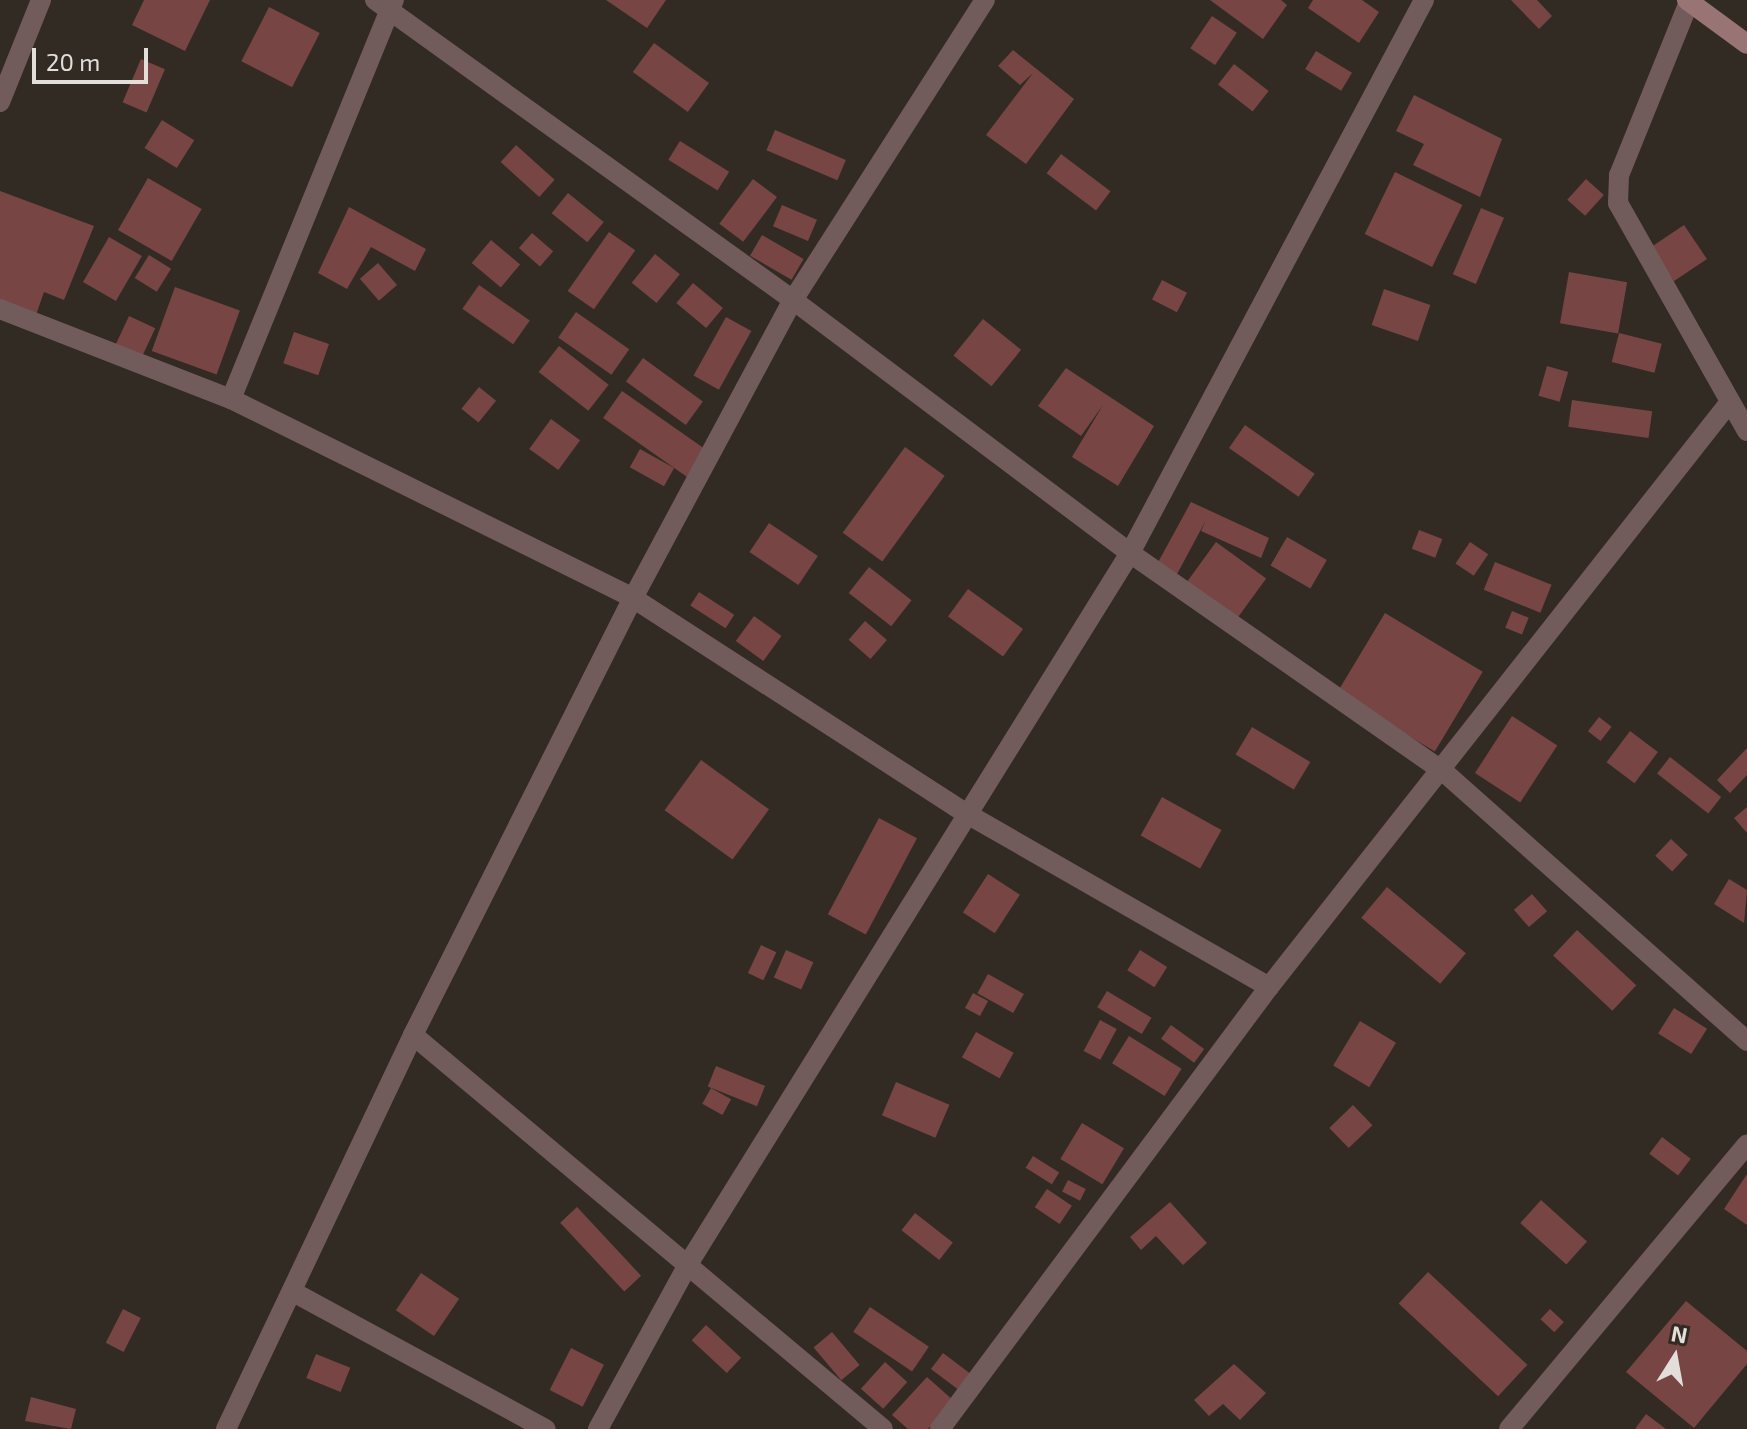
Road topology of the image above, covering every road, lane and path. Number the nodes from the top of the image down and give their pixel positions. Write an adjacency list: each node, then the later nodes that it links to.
1 (41, 0): 7 (street)
2 (985, 0): 8 (street)
3 (1424, 0): 13 (street)
4 (1688, 1): 6 (main road); 11 (street)
5 (386, 3): 8 (street); 10 (street)
6 (1747, 44)
7 (0, 102)
8 (793, 300): 13 (street); 14 (street)
9 (0, 309): 10 (street)
10 (231, 399): 14 (street)
11 (1729, 403): 12 (street); 15 (street)
12 (1747, 431)
13 (1130, 553): 15 (street); 16 (street)
14 (633, 598): 16 (street); 18 (street)
15 (1444, 772): 17 (street); 19 (street)
16 (969, 815): 17 (street); 21 (street)
17 (1269, 987): 27 (street)
18 (413, 1035): 21 (street); 22 (street)
19 (1747, 1041)
20 (1747, 1144): 28 (street)
21 (690, 1261): 25 (street); 26 (street)
22 (295, 1293): 23 (street); 24 (street)
23 (226, 1429)
24 (545, 1429)
25 (598, 1429)
26 (883, 1429)
27 (940, 1429)
28 (1509, 1429)

